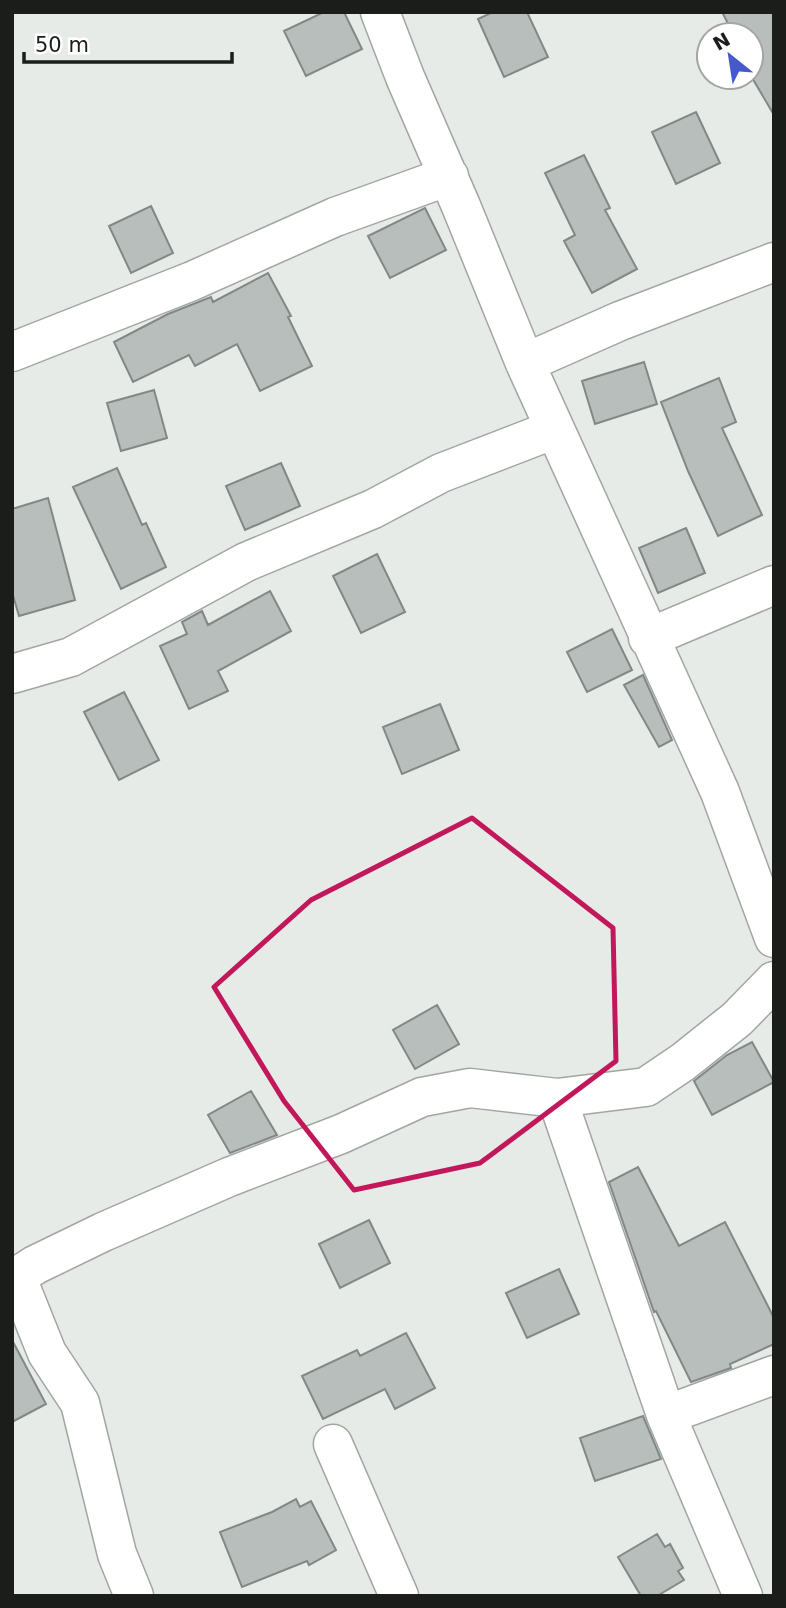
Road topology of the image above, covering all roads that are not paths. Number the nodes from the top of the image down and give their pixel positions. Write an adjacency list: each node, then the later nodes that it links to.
1 (380, 12): 2 (street)
2 (449, 176): 4 (street); 5 (street)
3 (774, 262): 5 (street)
4 (12, 352)
5 (525, 363): 6 (street)
6 (555, 429): 8 (street); 9 (street)
7 (774, 585): 8 (street)
8 (648, 638): 10 (street)
9 (12, 674)
10 (774, 938)
11 (774, 981): 12 (street)
12 (558, 1098): 13 (street); 15 (street)
13 (15, 1279): 17 (street)
14 (774, 1375): 15 (street)
15 (666, 1415): 19 (street)
16 (333, 1444): 18 (street)
17 (134, 1596)
18 (399, 1596)
19 (743, 1596)

